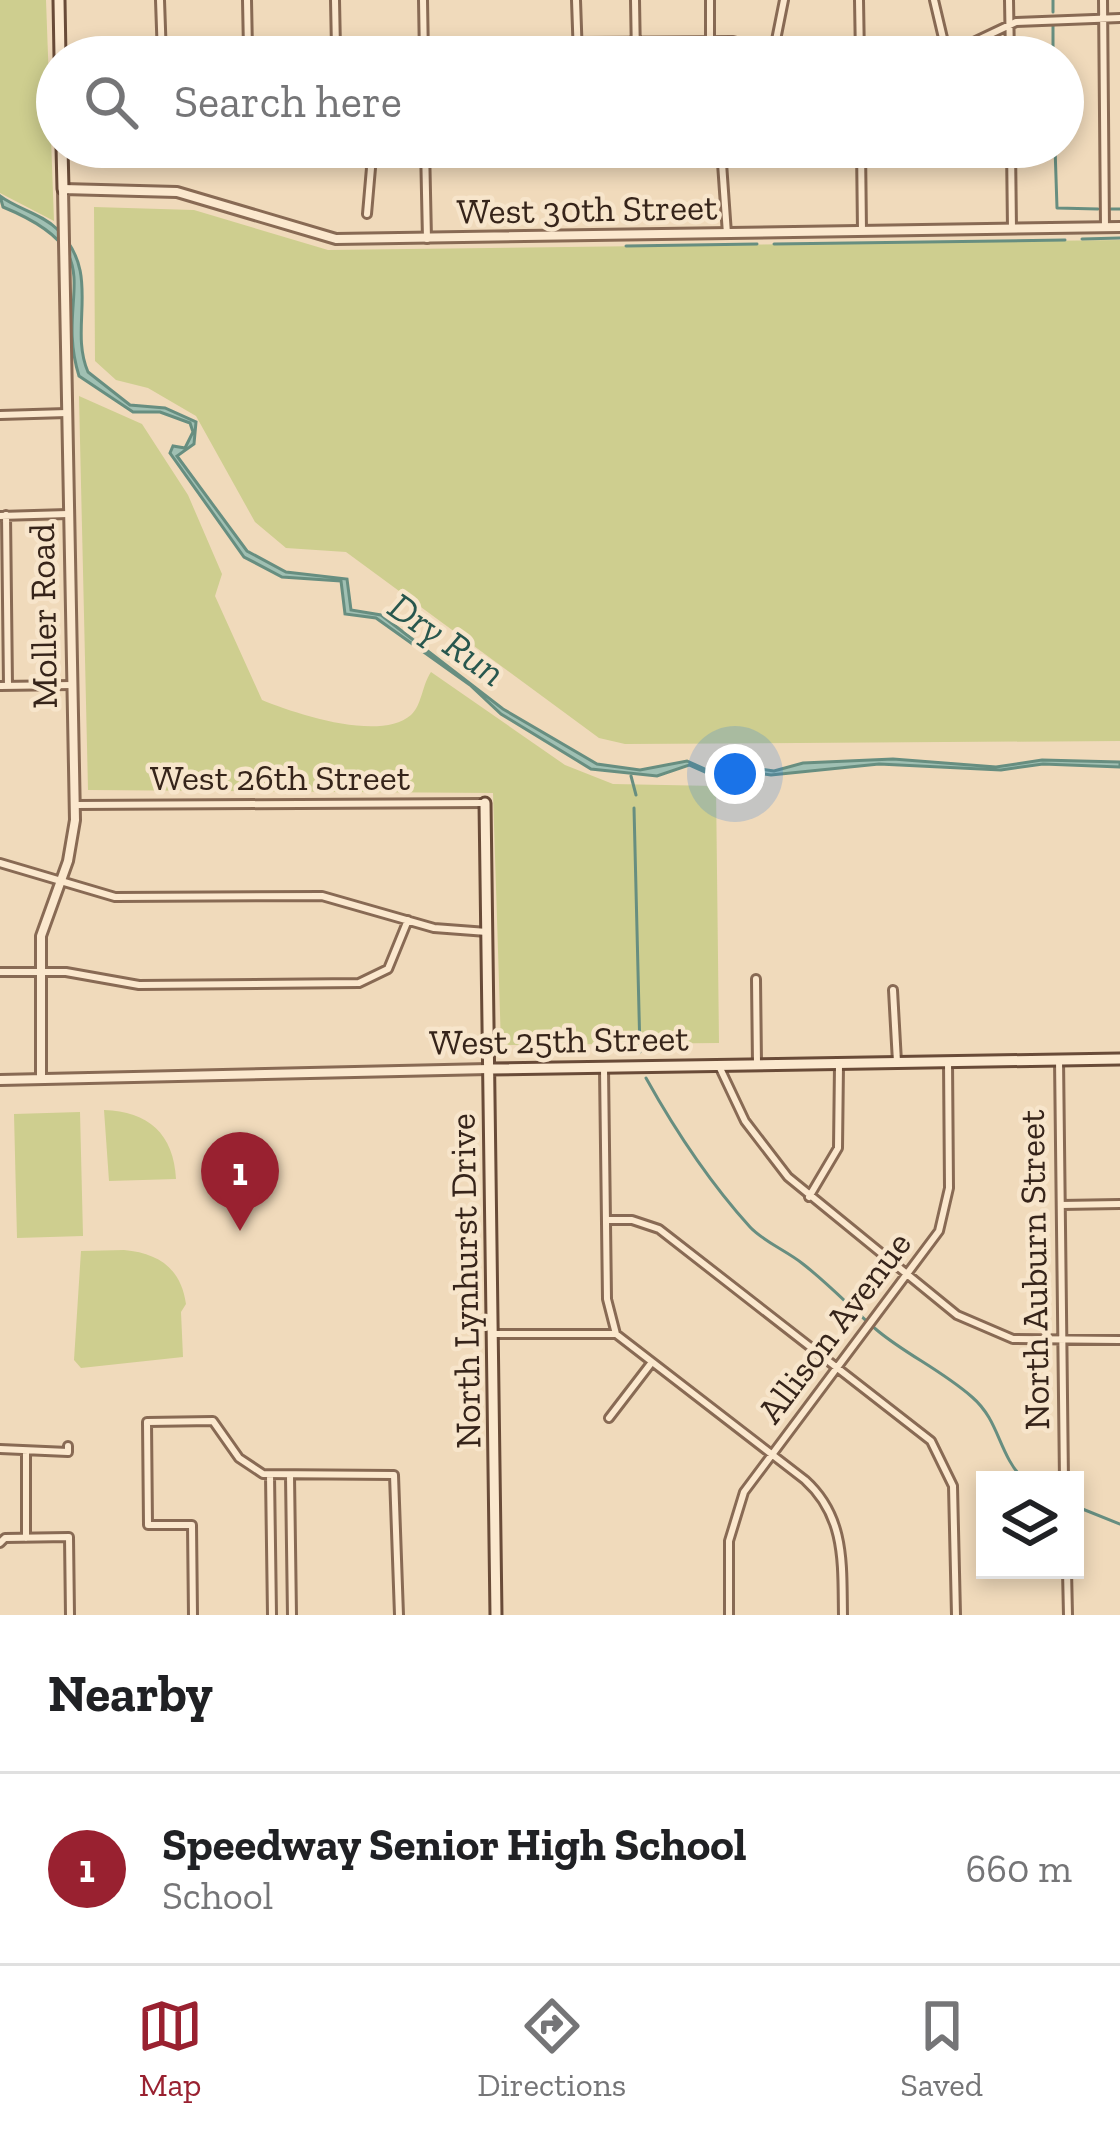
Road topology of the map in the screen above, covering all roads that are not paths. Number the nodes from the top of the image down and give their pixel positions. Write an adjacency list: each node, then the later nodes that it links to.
1 (59, 0): 17 (main road)
2 (160, 0): 18 (street)
3 (248, 0): 19 (street)
4 (335, 0): 20 (street)
5 (423, 0): 21 (street)
6 (576, 0): 22 (street)
7 (635, 0): 23 (street)
8 (710, 0): 24 (street)
9 (784, 0): 25 (street)
10 (859, 0): 26 (street)
11 (934, 0): 27 (street)
12 (1009, 0): 16 (street)
13 (1103, 0): 14 (street)
14 (1103, 18): 15 (street); 16 (street); 30 (street)
15 (1120, 18)
16 (1010, 23): 28 (street); 29 (street)
17 (60, 36)
18 (161, 36)
19 (248, 36)
20 (336, 36)
21 (424, 36)
22 (577, 36)
23 (635, 36)
24 (710, 36)
25 (777, 36)
26 (860, 36)
27 (940, 36)
28 (984, 36)
29 (1010, 36)
30 (1104, 152): 31 (street); 40 (street)
31 (1120, 152)
32 (62, 168): 38 (main road, Moller Road)
33 (371, 168): 39 (street)
34 (425, 168): 45 (street)
35 (722, 168): 44 (street)
36 (861, 168): 43 (street)
37 (1011, 168): 42 (street)
38 (62, 189): 45 (street, West 30th Street); 46 (street, Moller Road)
39 (367, 214)
40 (1105, 227): 41 (street, West 30th Street); 42 (street, West 30th Street)
41 (1120, 227)
42 (1012, 229): 43 (street, West 30th Street)
43 (862, 231): 44 (street, West 30th Street)
44 (727, 234): 45 (street, West 30th Street)
45 (427, 238)
46 (67, 413): 47 (street); 48 (street, Moller Road)
47 (0, 415)
48 (68, 514): 49 (street); 51 (street, Moller Road)
49 (3, 515): 50 (street)
50 (3, 601): 52 (street)
51 (72, 685): 52 (street); 54 (street, Moller Road)
52 (4, 686)
53 (485, 803): 54 (street, West 26th Street); 58 (main road, North Lynhurst Drive)
54 (74, 805): 56 (street, Moller Road)
55 (0, 863): 56 (street)
56 (60, 881): 57 (street); 59 (street, Moller Road)
57 (408, 920): 58 (street); 59 (street)
58 (487, 932): 71 (main road, North Lynhurst Drive)
59 (40, 971): 60 (street); 72 (street, Moller Road)
60 (0, 972)
61 (756, 979): 69 (street)
62 (893, 990): 66 (street)
63 (1120, 1058): 64 (main road, West 25th Street)
64 (1059, 1059): 65 (main road, West 25th Street); 75 (street, North Auburn Street)
65 (948, 1061): 66 (main road, West 25th Street); 78 (street, Allison Avenue)
66 (897, 1062): 67 (main road, West 25th Street)
67 (839, 1063): 69 (main road, West 25th Street); 74 (street)
68 (718, 1064): 69 (main road, West 25th Street); 70 (main road, West 25th Street); 74 (street)
69 (757, 1064)
70 (604, 1066): 71 (main road, West 25th Street); 77 (street)
71 (489, 1069): 72 (street, West 25th Street); 79 (main road, North Lynhurst Drive)
72 (41, 1079): 73 (street, West 25th Street)
73 (0, 1080)
74 (808, 1197): 78 (street)
75 (1061, 1204): 76 (street); 81 (street, North Auburn Street)
76 (1120, 1204)
77 (606, 1220): 80 (street); 84 (street)
78 (909, 1276): 81 (street); 84 (street, Allison Avenue)
79 (492, 1334): 80 (street); 101 (main road, North Lynhurst Drive)
80 (616, 1334): 83 (street)
81 (1062, 1340): 82 (street); 90 (street, North Auburn Street)
82 (1120, 1340)
83 (652, 1362): 85 (street); 89 (street)
84 (838, 1368): 89 (street, Allison Avenue); 104 (street)
85 (609, 1418)
86 (68, 1446): 88 (street)
87 (0, 1449): 88 (street)
88 (26, 1453): 93 (street)
89 (771, 1454): 102 (street, Allison Avenue); 103 (street)
90 (1064, 1471)
91 (270, 1475): 92 (street); 97 (street); 98 (street)
92 (290, 1476): 99 (street); 100 (street)
93 (26, 1538): 94 (street); 96 (street)
94 (0, 1544)
95 (1066, 1579): 105 (street)
96 (70, 1615)
97 (194, 1615)
98 (272, 1615)
99 (292, 1615)
100 (399, 1615)
101 (496, 1615)
102 (729, 1615)
103 (843, 1615)
104 (956, 1615)
105 (1068, 1615)

